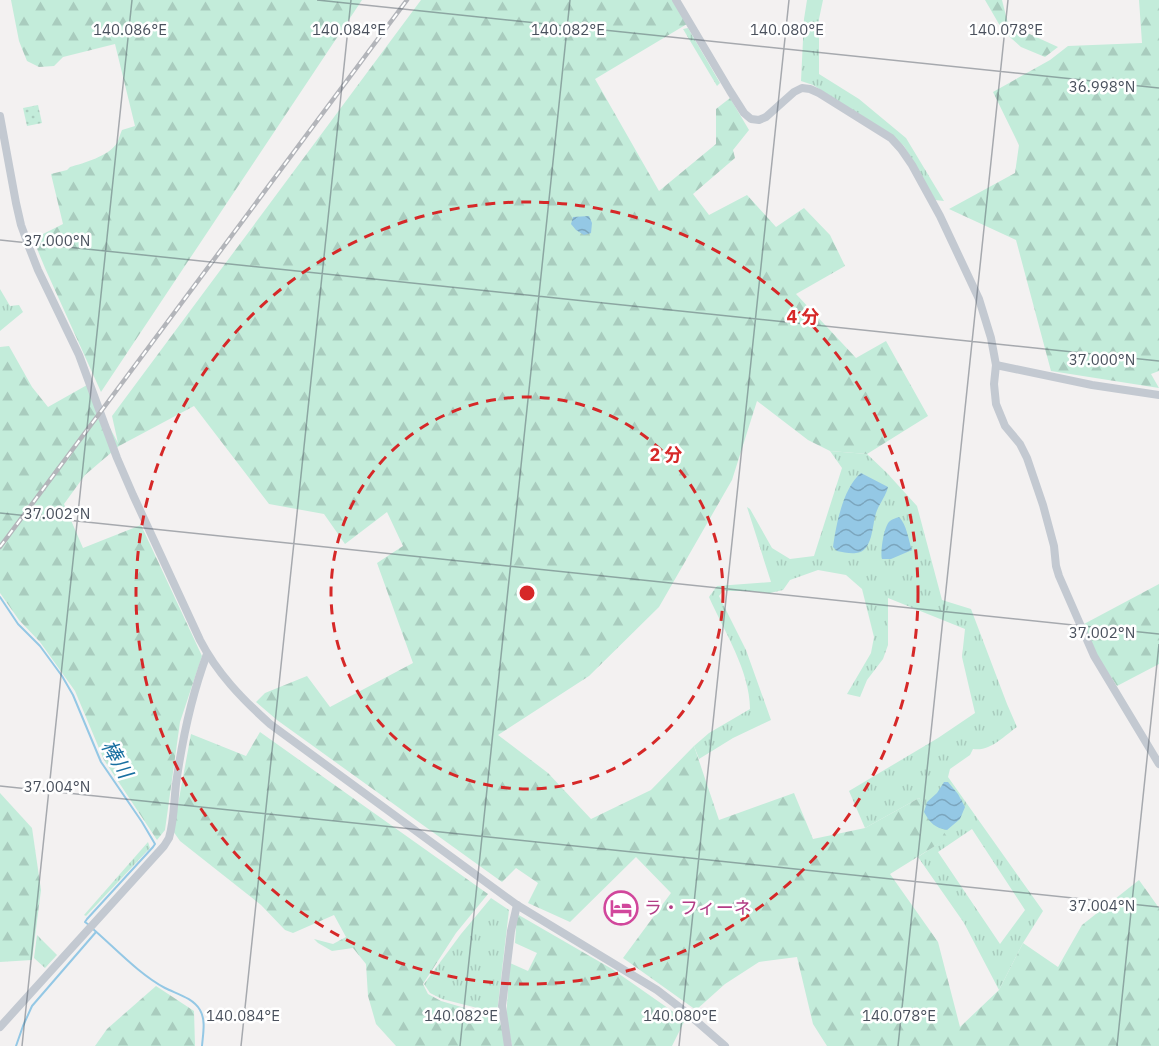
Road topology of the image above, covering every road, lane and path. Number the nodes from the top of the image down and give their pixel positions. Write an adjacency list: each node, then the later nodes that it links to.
1 (675, 0): 3 (street)
2 (0, 116): 5 (street)
3 (996, 365): 4 (street); 6 (street)
4 (1159, 395)
5 (207, 654): 7 (street); 8 (street)
6 (1159, 764)
7 (517, 906): 9 (street); 10 (street)
8 (0, 1027)
9 (508, 1046)
10 (725, 1046)

